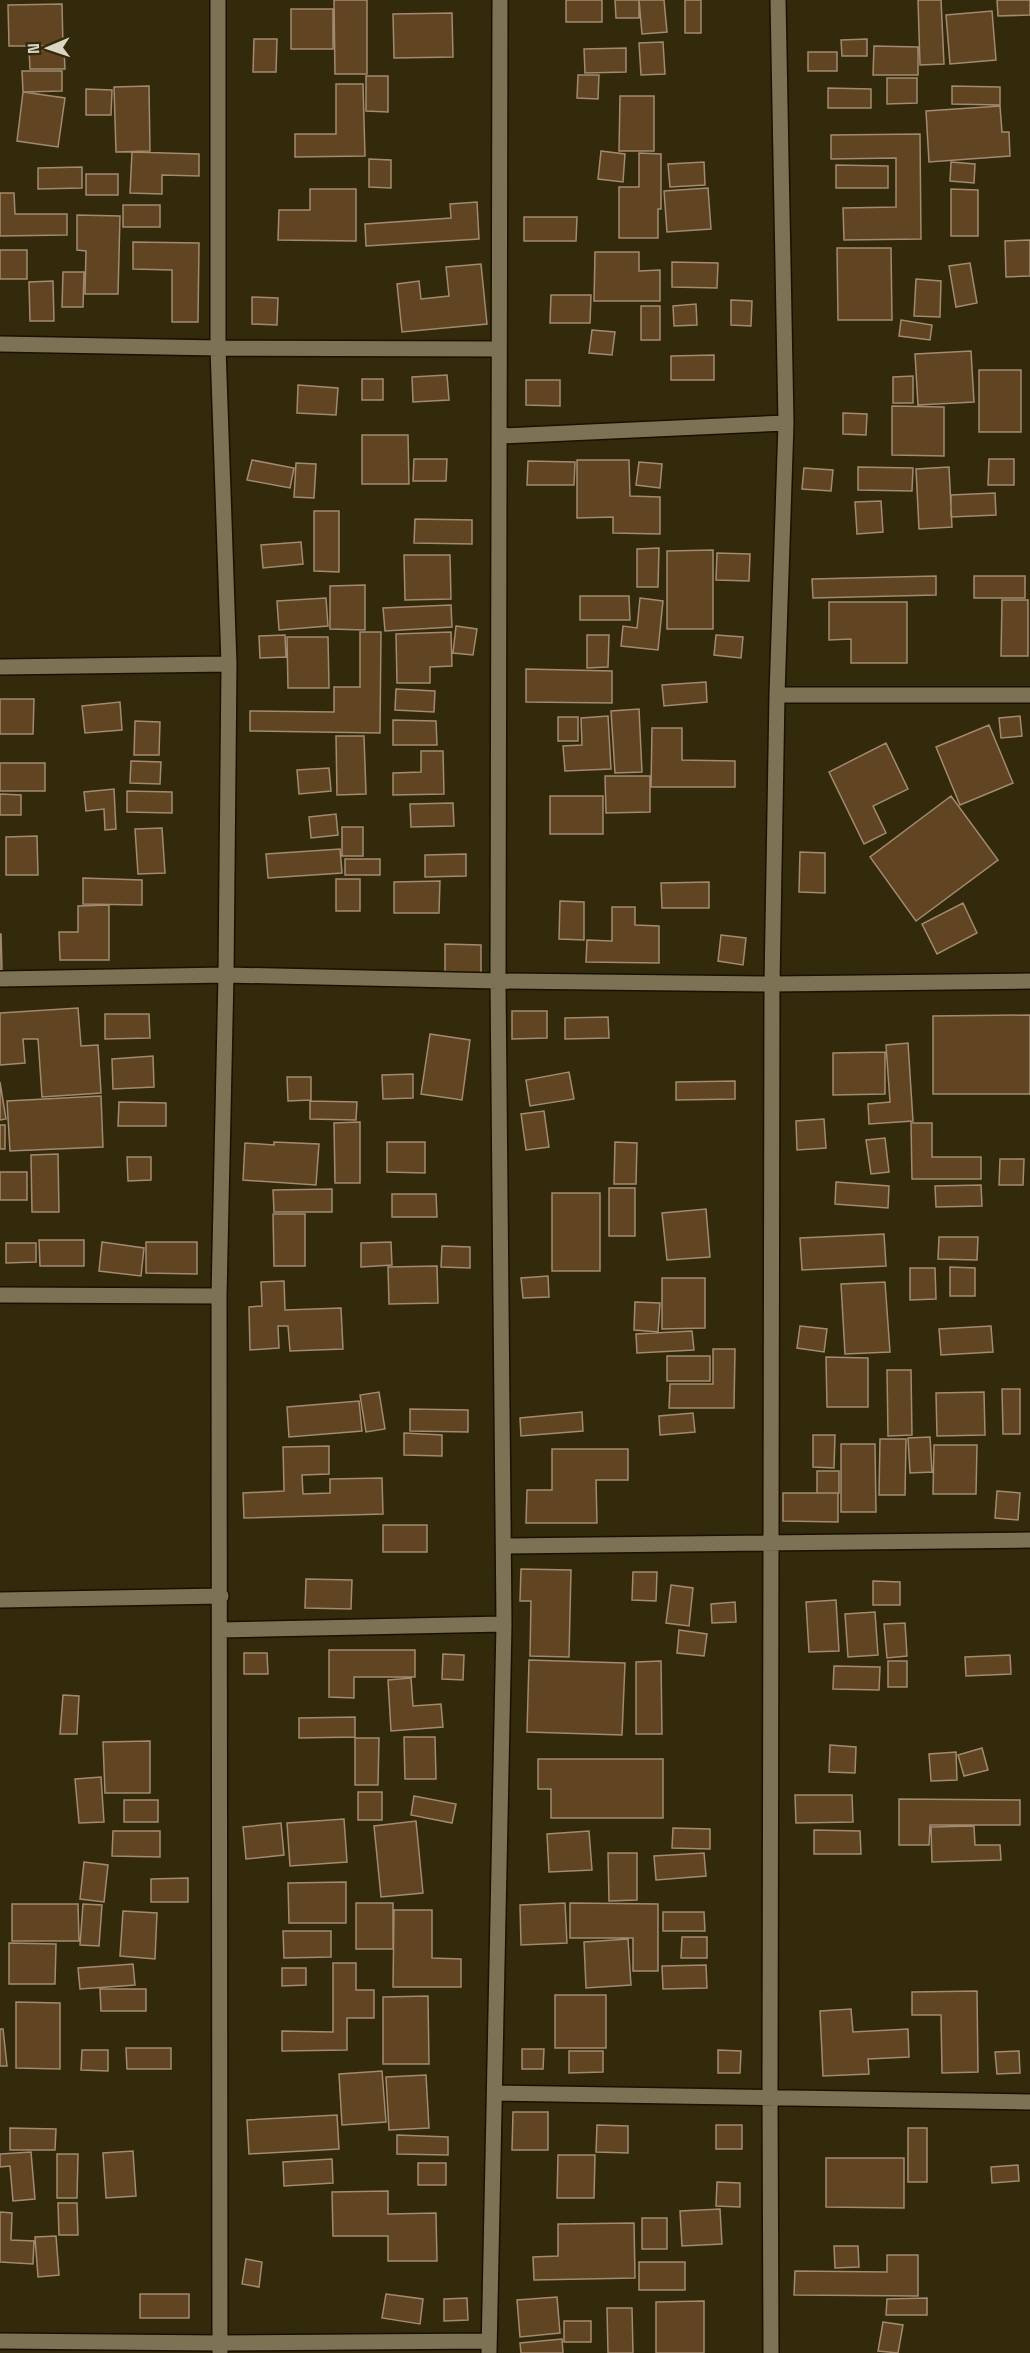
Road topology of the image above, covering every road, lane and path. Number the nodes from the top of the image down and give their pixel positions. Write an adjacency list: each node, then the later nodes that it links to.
1 (218, 0): 5 (street)
2 (500, 0): 6 (street)
3 (778, 0): 7 (street)
4 (0, 344): 5 (street)
5 (218, 348): 6 (street); 9 (street)
6 (498, 349): 8 (street)
7 (786, 423): 8 (street); 11 (street)
8 (500, 436): 15 (street)
9 (229, 664): 10 (street); 13 (street)
10 (0, 667)
11 (777, 695): 12 (street); 17 (street)
12 (1030, 695)
13 (226, 975): 14 (street); 15 (street); 19 (street)
14 (0, 979)
15 (498, 981): 17 (street); 22 (street)
16 (1030, 981): 17 (street)
17 (772, 984): 21 (street)
18 (0, 1295): 19 (street)
19 (219, 1296): 23 (street)
20 (1030, 1540): 21 (street)
21 (770, 1543): 22 (street); 28 (street)
22 (504, 1546): 25 (street)
23 (221, 1596): 24 (street); 26 (street)
24 (0, 1600)
25 (504, 1624): 26 (street); 27 (street)
26 (220, 1630): 32 (street)
27 (495, 2093): 28 (street); 31 (street)
28 (770, 2096): 29 (street); 33 (street)
29 (1030, 2102)
30 (0, 2341): 32 (street)
31 (489, 2347): 32 (street)
32 (220, 2348)
33 (771, 2353)

